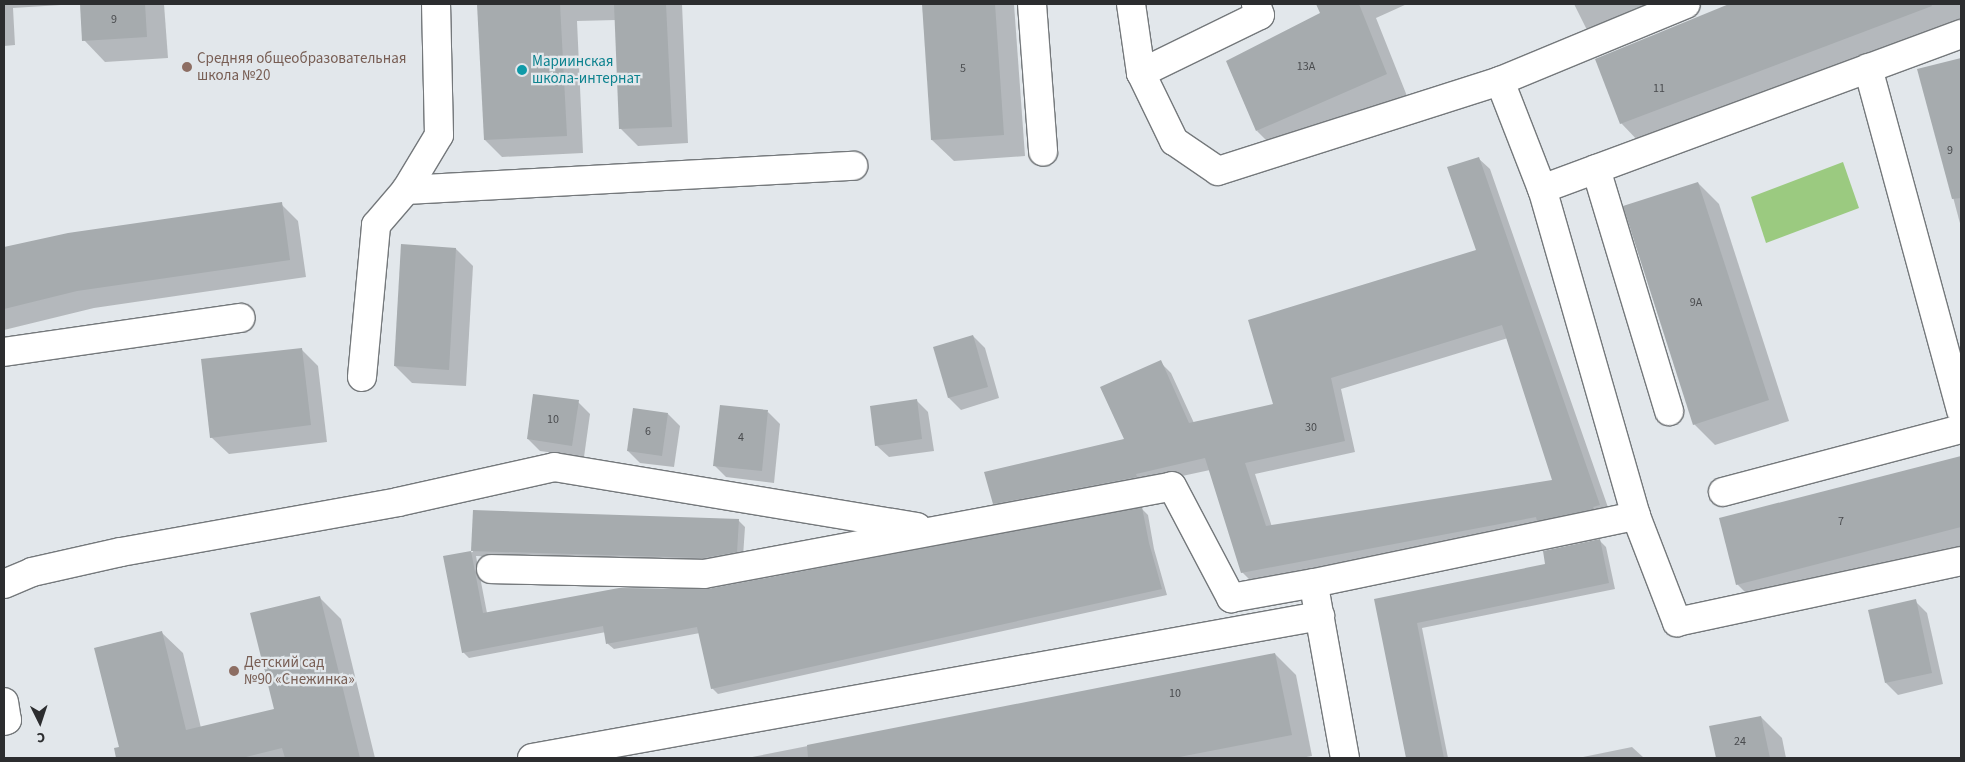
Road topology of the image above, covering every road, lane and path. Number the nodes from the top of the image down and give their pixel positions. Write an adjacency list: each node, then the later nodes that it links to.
1 (436, 4): 15 (street)
2 (1032, 4): 11 (street)
3 (1131, 4): 9 (street)
4 (1256, 4): 9 (street)
5 (1686, 4): 6 (street)
6 (1651, 10): 10 (street)
7 (1961, 34): 8 (street)
8 (1868, 68): 13 (street); 20 (street)
9 (1141, 73): 10 (street)
10 (1500, 81): 14 (street)
11 (1043, 152)
12 (853, 166): 15 (street)
13 (1596, 169): 14 (street); 19 (street)
14 (1542, 189): 23 (street)
15 (406, 190): 18 (street)
16 (241, 318): 17 (street)
17 (4, 352)
18 (362, 377)
19 (1669, 411)
20 (1961, 411)
21 (1961, 429): 22 (street)
22 (1723, 492)
23 (1636, 516): 25 (street); 27 (street)
24 (937, 530): 26 (street); 27 (street); 28 (street)
25 (1961, 561)
26 (491, 569)
27 (1314, 583): 29 (street)
28 (4, 584)
29 (1320, 616): 32 (street); 33 (street)
30 (4, 702): 31 (street)
31 (4, 721)
32 (532, 758)
33 (1345, 758)

